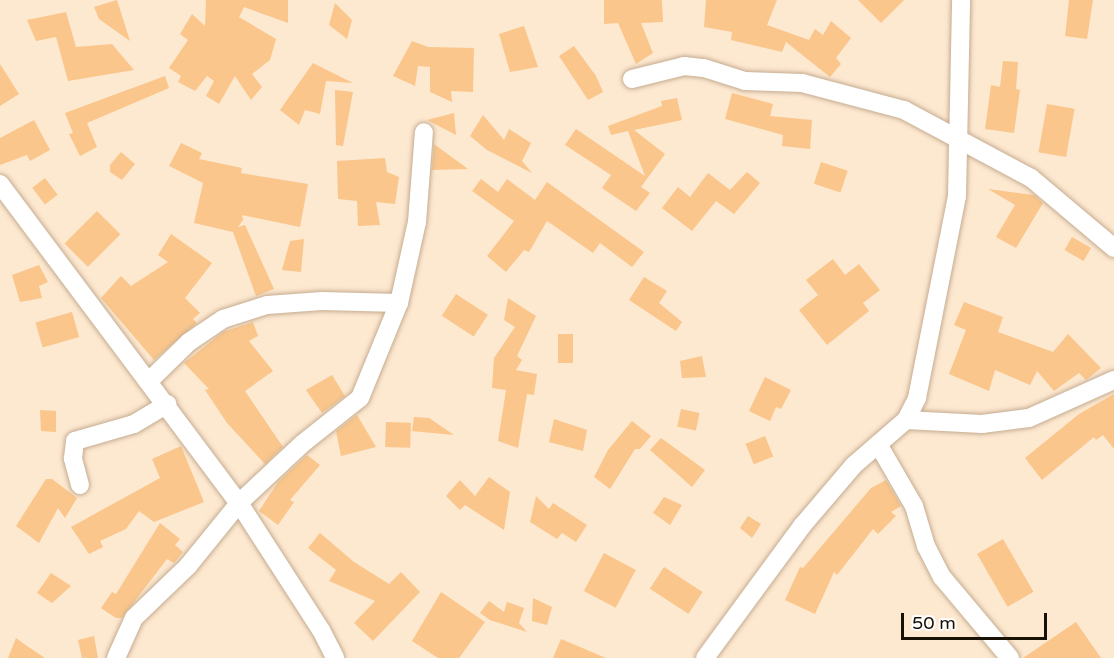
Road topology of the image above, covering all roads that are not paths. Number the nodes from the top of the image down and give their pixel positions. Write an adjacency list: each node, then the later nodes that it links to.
1 (961, 0): 4 (street)
2 (632, 79): 4 (street)
3 (424, 132): 7 (street)
4 (960, 137): 6 (street); 11 (street)
5 (0, 184): 9 (street)
6 (1114, 248)
7 (399, 303): 9 (street); 14 (street)
8 (1114, 380): 11 (street)
9 (149, 381): 10 (street)
10 (167, 404): 13 (street); 14 (street)
11 (906, 420): 12 (street)
12 (878, 444): 17 (street); 18 (street)
13 (81, 485)
14 (239, 503): 15 (street); 16 (street)
15 (116, 658)
16 (335, 658)
17 (705, 658)
18 (1010, 658)

